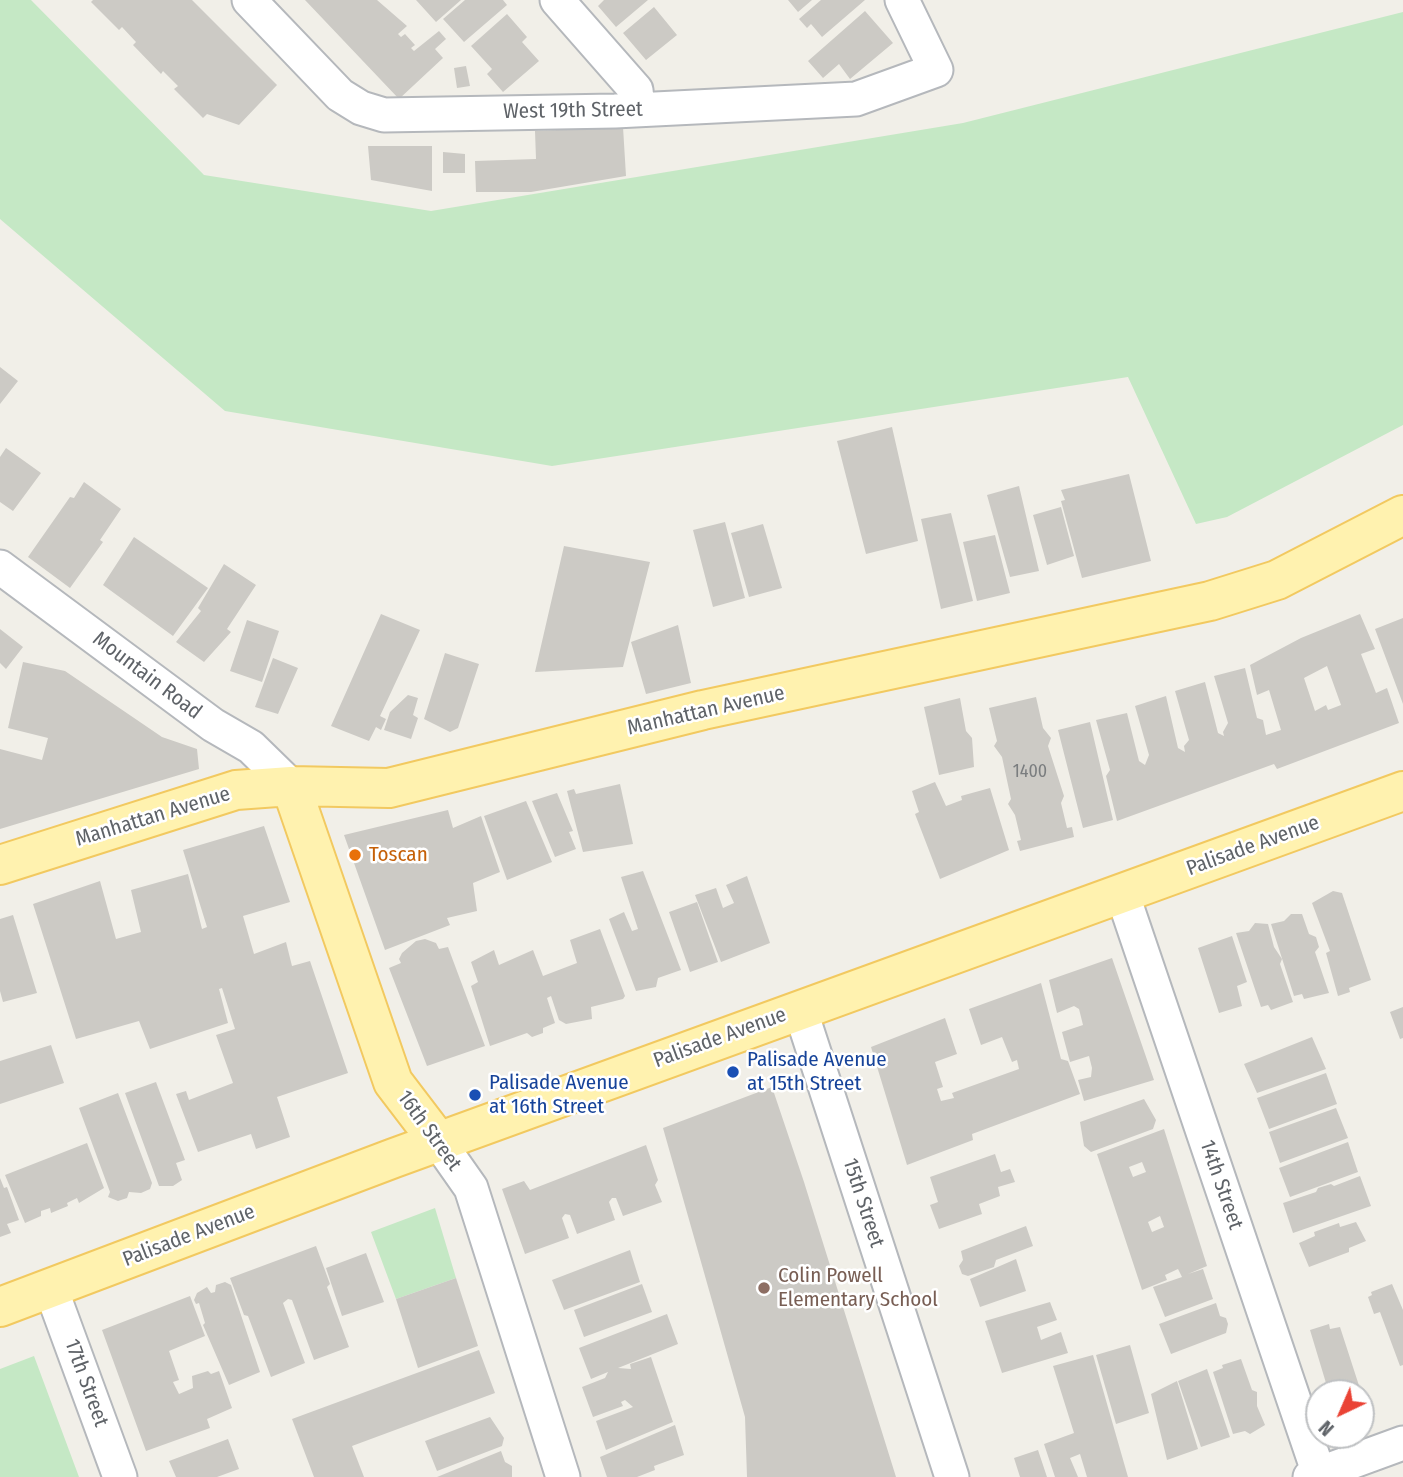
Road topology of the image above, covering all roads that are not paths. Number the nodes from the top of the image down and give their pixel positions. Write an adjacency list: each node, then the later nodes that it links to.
1 (249, 0): 4 (street, West 19th Street)
2 (557, 0): 4 (street)
3 (902, 0): 4 (street, West 19th Street)
4 (638, 110)
5 (1403, 515): 7 (main road, Manhattan Avenue)
6 (0, 567): 7 (street, Mountain Road)
7 (291, 786): 9 (main road, Manhattan Avenue); 12 (main road, 16th Street)
8 (1403, 791): 10 (main road, Palisade Avenue)
9 (0, 865)
10 (1122, 893): 11 (main road, Palisade Avenue); 16 (street, 14th Street)
11 (800, 1009): 12 (main road, Palisade Avenue); 19 (street, 15th Street)
12 (438, 1141): 13 (main road, Palisade Avenue); 18 (street, 16th Street)
13 (51, 1289): 14 (main road, Palisade Avenue); 17 (street, 17th Street)
14 (0, 1307)
15 (1403, 1443): 16 (street)
16 (1316, 1476)
17 (120, 1477)
18 (563, 1477)
19 (952, 1477)

